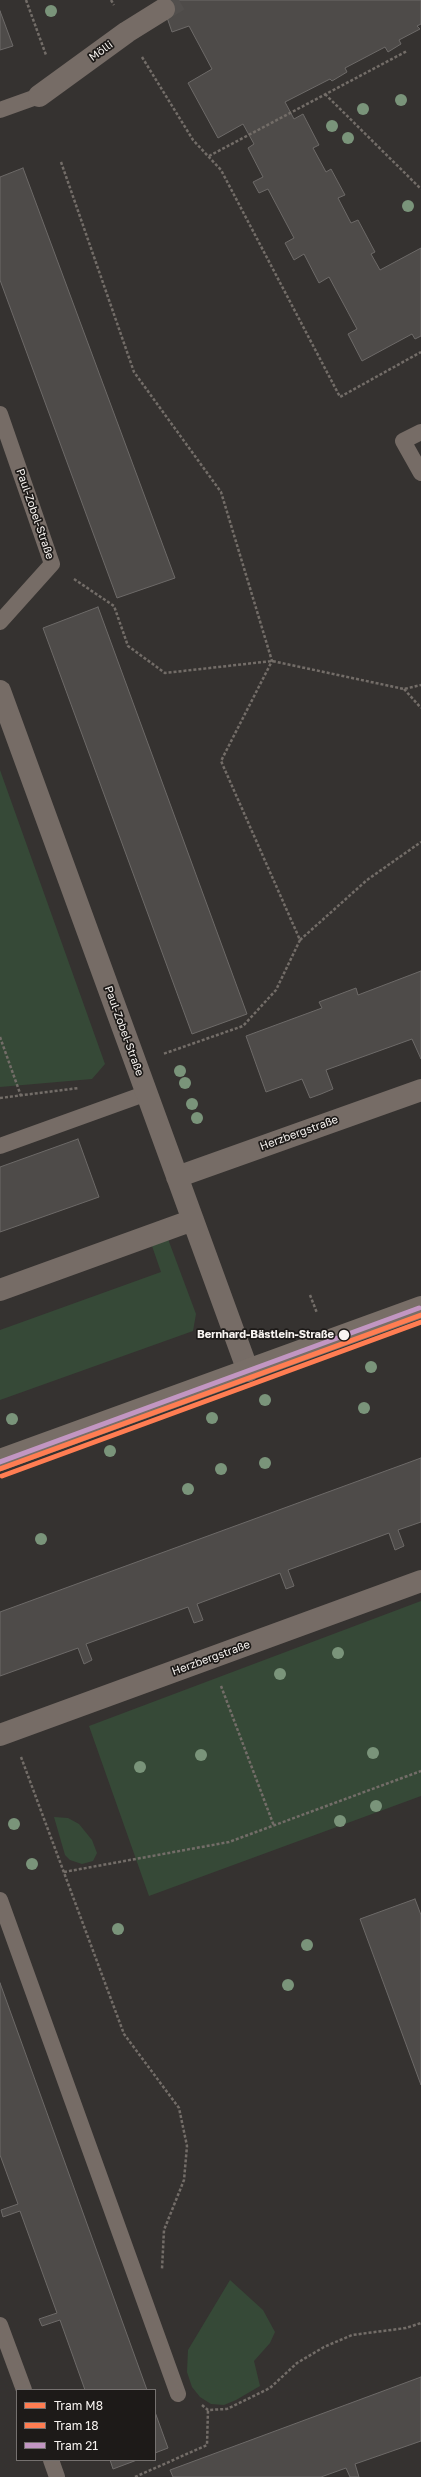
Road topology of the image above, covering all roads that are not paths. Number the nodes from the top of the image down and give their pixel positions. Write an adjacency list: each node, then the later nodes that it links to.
1 (164, 9): 2 (street, Mölli)
2 (39, 96): 3 (lane)
3 (0, 110)
4 (0, 414): 7 (lane, Paul-Zobel-Straße)
5 (421, 432): 6 (lane)
6 (421, 473)
7 (0, 622)
8 (0, 691): 10 (street, Paul-Zobel-Straße)
9 (421, 1090): 12 (street, Herzbergstraße)
10 (147, 1092): 11 (lane); 12 (street, Paul-Zobel-Straße)
11 (0, 1146)
12 (177, 1177): 13 (street, Paul-Zobel-Straße)
13 (193, 1220): 14 (street); 16 (street, Paul-Zobel-Straße)
14 (0, 1290)
15 (421, 1307): 16 (street)
16 (248, 1371): 17 (street)
17 (0, 1460)
18 (421, 1581): 19 (street, Herzbergstraße)
19 (6, 1733)
20 (0, 1900): 23 (lane)
21 (0, 2325): 22 (lane)
22 (24, 2389)
23 (178, 2394)
24 (51, 2461): 25 (lane)
25 (57, 2477)

